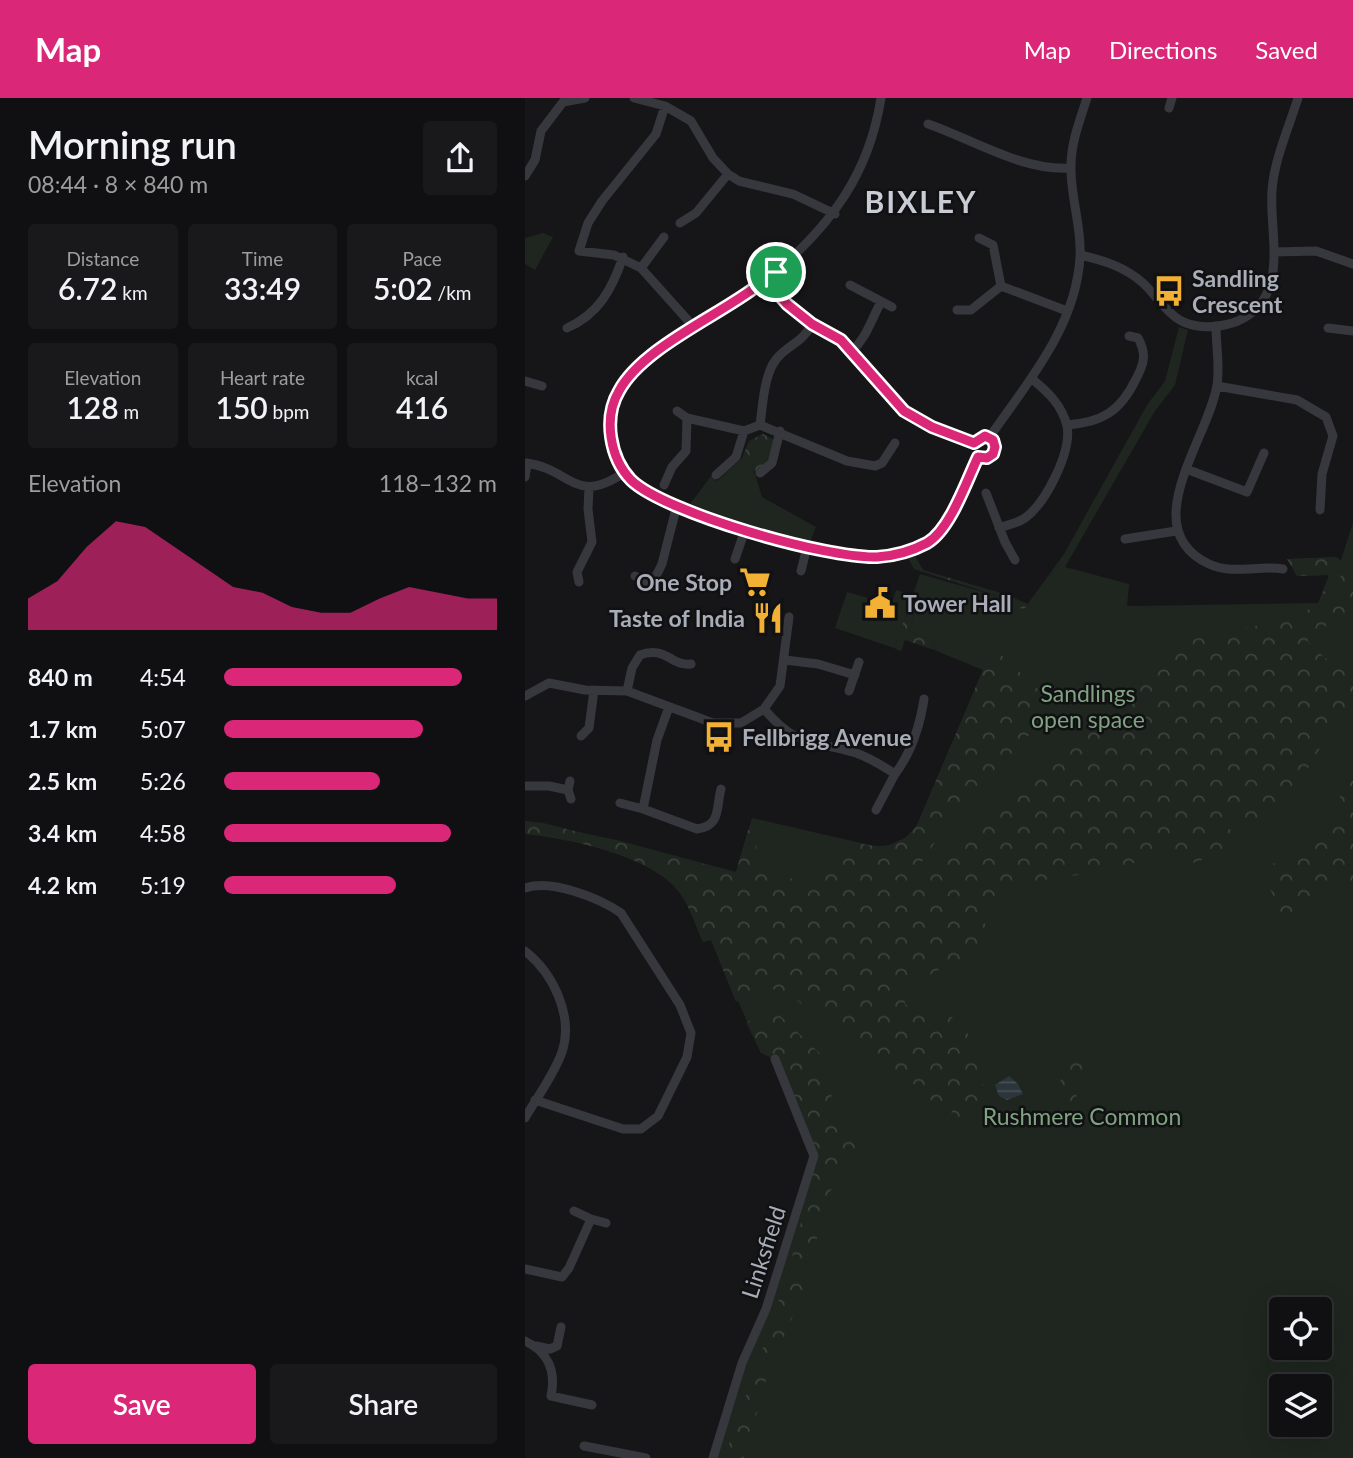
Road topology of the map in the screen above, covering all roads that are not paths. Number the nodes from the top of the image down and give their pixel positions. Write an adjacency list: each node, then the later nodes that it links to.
1 (585, 98): 12 (street)
2 (634, 98): 7 (street)
3 (881, 98): 13 (street)
4 (1087, 98): 10 (street)
5 (1172, 98): 8 (street)
6 (1298, 98): 17 (street)
7 (665, 106): 11 (street); 19 (street)
8 (1169, 108)
9 (928, 124): 10 (street)
10 (1070, 168): 18 (street)
11 (728, 174): 13 (street); 14 (street)
12 (525, 176)
13 (835, 214): 22 (street)
14 (680, 223)
15 (663, 237): 21 (street)
16 (979, 238): 25 (street)
17 (1274, 252): 20 (street); 33 (street)
18 (1080, 255): 30 (street); 33 (street)
19 (623, 257): 21 (street); 34 (street)
20 (1353, 264)
21 (641, 268): 32 (street)
22 (776, 272): 24 (street); 26 (street)
23 (850, 285): 27 (street)
24 (757, 286): 26 (street); 32 (street)
25 (1001, 286): 29 (street); 30 (street)
26 (773, 288): 31 (street)
27 (881, 302): 28 (street); 38 (street)
28 (893, 307)
29 (957, 310)
30 (1067, 311): 39 (street)
31 (812, 324): 38 (street); 45 (street)
32 (693, 326): 56 (street)
33 (1216, 326): 42 (street)
34 (567, 328)
35 (1328, 328): 36 (street)
36 (1353, 331)
37 (1129, 336): 46 (street)
38 (852, 351): 51 (street)
39 (1032, 379): 46 (street); 49 (street)
40 (525, 381): 41 (street)
41 (542, 386)
42 (1217, 386): 55 (street); 64 (street)
43 (677, 411): 44 (street)
44 (687, 418): 47 (street); 60 (street)
45 (760, 425): 47 (street); 48 (street)
46 (1067, 425): 65 (street)
47 (744, 431): 58 (street)
48 (780, 432): 50 (street); 57 (street)
49 (989, 438): 51 (street); 53 (street)
50 (895, 443)
51 (974, 443): 53 (street)
52 (1264, 453): 55 (street)
53 (978, 457): 69 (street)
54 (526, 463): 59 (street); 61 (street)
55 (1186, 470): 67 (street)
56 (625, 472): 61 (street); 63 (street)
57 (760, 473)
58 (716, 475)
59 (525, 477)
60 (664, 485)
61 (589, 488): 75 (street)
62 (986, 493): 65 (street)
63 (677, 505): 66 (street); 76 (street)
64 (1320, 510)
65 (999, 528): 71 (street)
66 (744, 530): 69 (street); 70 (street)
67 (1176, 531): 68 (street); 72 (street)
68 (1125, 539)
69 (807, 547): 73 (street)
70 (735, 559)
71 (1015, 560)
72 (1283, 569)
73 (801, 571)
74 (635, 576): 76 (street)
75 (579, 582)
76 (652, 584): 77 (street)
77 (662, 589)
78 (789, 617): 79 (street)
79 (785, 660): 82 (street); 89 (street)
80 (859, 663): 82 (street)
81 (691, 664): 84 (street)
82 (855, 675): 85 (street)
83 (594, 690): 84 (street); 86 (street); 90 (street)
84 (627, 691): 88 (street)
85 (849, 691)
86 (525, 696)
87 (924, 699): 91 (street)
88 (669, 707): 89 (street); 96 (street)
89 (764, 709): 91 (street)
90 (581, 736)
91 (895, 774): 97 (street)
92 (525, 786): 94 (street)
93 (722, 787): 96 (street)
94 (570, 790)
95 (620, 803): 96 (street)
96 (643, 809)
97 (876, 810)
98 (525, 888): 101 (street)
99 (525, 951): 101 (street)
100 (775, 1059): 113 (street, Linksfield)
101 (535, 1100): 102 (street)
102 (525, 1118)
103 (574, 1211): 104 (street)
104 (591, 1219): 105 (street); 106 (street)
105 (606, 1223)
106 (525, 1269)
107 (561, 1327): 109 (street)
108 (525, 1341): 109 (street)
109 (537, 1346): 110 (street)
110 (592, 1405)
111 (584, 1446): 112 (street)
112 (646, 1458)
113 (713, 1458)

